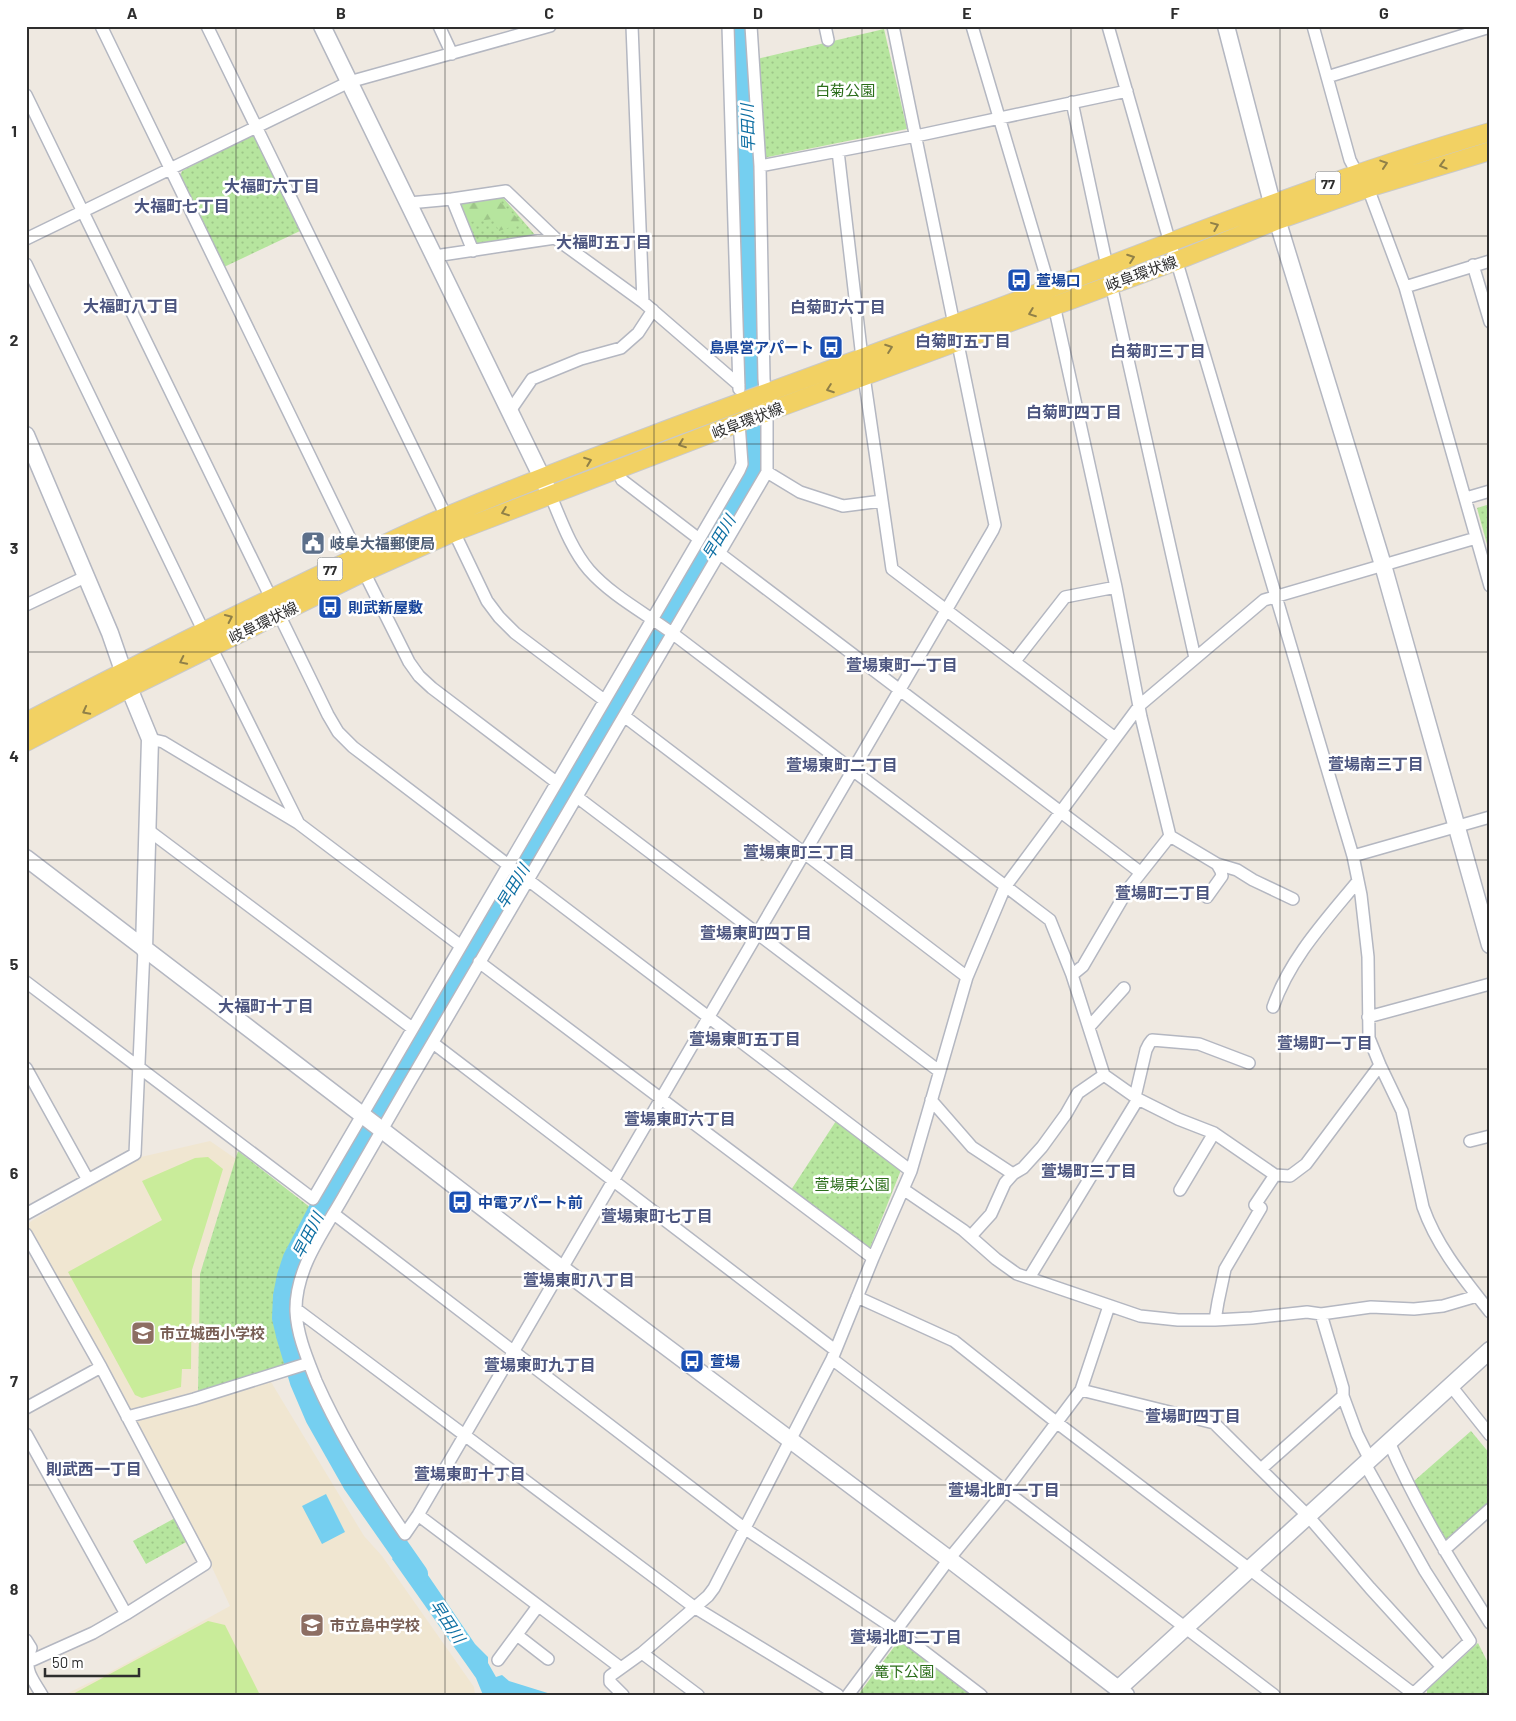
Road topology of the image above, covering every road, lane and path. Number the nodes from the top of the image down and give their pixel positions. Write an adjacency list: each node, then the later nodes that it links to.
1 (100, 26): 30 (street)
2 (207, 26): 24 (street)
3 (322, 26): 19 (street)
4 (438, 26): 17 (street)
5 (632, 26): 51 (street)
6 (728, 26): 59 (street)
7 (751, 26): 29 (street)
8 (825, 26): 16 (street)
9 (893, 26): 26 (street)
10 (972, 26): 23 (street)
11 (1108, 26): 20 (street)
12 (1226, 26): 35 (street)
13 (1313, 26): 18 (street)
14 (546, 27): 17 (street)
15 (1486, 27): 18 (street)
16 (828, 40)
17 (452, 54): 19 (street)
18 (1327, 77): 31 (street)
19 (349, 82): 24 (street); 34 (street)
20 (1127, 91): 22 (street); 40 (street)
21 (26, 96): 36 (street)
22 (1072, 102): 23 (street); 47 (street)
23 (1000, 118): 26 (street); 50 (street)
24 (256, 127): 30 (street); 71 (street)
25 (1490, 132): 31 (main road, 岐阜環状線 / 77, one-way to 25)
26 (916, 136): 27 (street); 54 (street)
27 (838, 151): 29 (street); 56 (street)
28 (1490, 151): 32 (main road, 岐阜環状線 / 77, one-way to 32)
29 (760, 166): 58 (street)
30 (171, 169): 36 (street); 75 (street)
31 (1357, 173): 35 (main road, 岐阜環状線 / 77)
32 (1368, 188): 37 (main road, 岐阜環状線 / 77); 49 (street)
33 (452, 199): 34 (street); 38 (street); 41 (street)
34 (409, 203): 42 (street)
35 (1272, 203): 37 (street); 40 (main road, 岐阜環状線 / 77, one-way to 35)
36 (83, 212): 39 (street); 83 (street)
37 (1278, 220): 43 (main road, 岐阜環状線 / 77); 76 (street)
38 (555, 238): 41 (street); 51 (street)
39 (26, 239)
40 (1170, 244): 43 (street); 47 (main road, 岐阜環状線 / 77, one-way to 40)
41 (473, 250): 42 (street)
42 (435, 256): 60 (street)
43 (1176, 261): 48 (main road, 岐阜環状線 / 77); 81 (street)
44 (1490, 261): 46 (street)
45 (26, 264): 86 (street)
46 (1474, 265): 49 (street); 53 (street)
47 (1107, 266): 50 (main road, 岐阜環状線 / 77)
48 (1112, 284): 50 (main road, 岐阜環状線 / 77); 89 (street)
49 (1405, 287): 69 (street)
50 (1052, 297): 54 (main road, 岐阜環状線 / 77); 55 (main road, 岐阜環状線 / 77, one-way to 55); 80 (street)
51 (643, 302): 52 (street)
52 (652, 310): 59 (street); 60 (street)
53 (1490, 322)
54 (954, 324): 55 (street); 56 (main road, 岐阜環状線 / 77, one-way to 54)
55 (958, 342): 57 (main road, 岐阜環状線 / 77); 84 (street)
56 (862, 358): 58 (main road, 岐阜環状線 / 77)
57 (864, 376): 61 (main road, 岐阜環状線 / 77, one-way to 61); 70 (street)
58 (764, 395): 59 (main road, 岐阜環状線 / 77); 61 (street)
59 (741, 397): 66 (main road, 岐阜環状線 / 77, one-way to 59)
60 (510, 411): 66 (street)
61 (764, 413): 62 (main road, 岐阜環状線 / 77); 65 (street)
62 (742, 422): 64 (main road, 岐阜環状線 / 77, one-way to 64); 73 (street)
63 (26, 435): 78 (street)
64 (616, 469): 68 (main road, 岐阜環状線 / 77); 73 (street)
65 (767, 472): 70 (street); 74 (street)
66 (542, 478): 68 (street); 71 (main road, 岐阜環状線 / 77)
67 (1490, 491): 69 (street)
68 (550, 494): 71 (main road, 岐阜環状線 / 77, one-way to 71); 85 (street)
69 (1466, 498): 72 (street)
70 (882, 500): 84 (street)
71 (450, 524): 75 (main road, 岐阜環状線 / 77); 77 (main road, 岐阜環状線 / 77); 93 (street)
72 (1476, 538): 76 (street); 79 (street)
73 (699, 539): 85 (street)
74 (719, 553): 87 (street); 92 (street)
75 (358, 555): 83 (main road, 岐阜環状線 / 77)
76 (1383, 565): 81 (street); 106 (street)
77 (364, 572): 83 (main road, 岐阜環状線 / 77); 101 (street)
78 (86, 576): 82 (street); 91 (street)
79 (1490, 586)
80 (1116, 587): 90 (street); 94 (street)
81 (1274, 596): 89 (street); 110 (street)
82 (26, 605)
83 (275, 606): 86 (main road, 岐阜環状線 / 77, one-way to 83); 88 (main road, 岐阜環状線 / 77); 113 (street)
84 (947, 609): 90 (street); 92 (street)
85 (654, 620): 87 (street); 93 (street)
86 (204, 630): 91 (main road, 岐阜環状線 / 77)
87 (671, 632): 95 (street); 100 (street)
88 (211, 647): 91 (main road, 岐阜環状線 / 77, one-way to 91); 105 (street)
89 (1195, 658): 94 (street)
90 (1015, 661): 97 (street)
91 (126, 680): 96 (main road, 岐阜環状線 / 77); 98 (street); 99 (main road, 岐阜環状線 / 77, one-way to 99)
92 (900, 691): 100 (street); 103 (street)
93 (604, 700): 101 (street)
94 (1140, 705): 97 (street); 108 (street)
95 (624, 716): 102 (street); 109 (street)
96 (26, 722)
97 (1115, 738): 103 (street)
98 (150, 739): 105 (street); 107 (street)
99 (26, 742)
100 (852, 770): 109 (street); 117 (street)
101 (556, 782): 113 (street)
102 (577, 797): 115 (street); 120 (street)
103 (1061, 812): 114 (street); 117 (street)
104 (1490, 817): 106 (street)
105 (298, 823): 122 (street)
106 (1456, 828): 110 (street); 121 (street)
107 (148, 830): 123 (street); 134 (street)
108 (1170, 836): 112 (street); 114 (street)
109 (805, 854): 120 (street); 126 (street)
110 (1353, 856): 116 (street)
111 (26, 858): 123 (street)
112 (1216, 864): 118 (street); 119 (street)
113 (510, 865): 115 (street); 122 (street)
114 (1140, 872): 125 (street)
115 (527, 878): 124 (street); 132 (street)
116 (1358, 881): 130 (street); 131 (street)
117 (1005, 887): 125 (street); 126 (street)
118 (1207, 897)
119 (1293, 899)
120 (758, 934): 132 (street); 140 (street)
121 (1490, 945)
122 (461, 946): 134 (street)
123 (144, 949): 137 (street); 145 (street)
124 (479, 962): 135 (street); 143 (street)
125 (1072, 975): 133 (street)
126 (967, 977): 140 (street)
127 (1490, 984): 131 (street)
128 (28, 985): 137 (street)
129 (1124, 988): 133 (street)
130 (1273, 1007)
131 (1368, 1017): 138 (street)
132 (708, 1018): 143 (street); 149 (street)
133 (1089, 1027): 141 (street)
134 (412, 1028): 145 (street)
135 (433, 1043): 145 (street); 153 (street)
136 (1249, 1063): 142 (street)
137 (138, 1066): 145 (street); 152 (street)
138 (1380, 1066): 151 (street); 163 (street)
139 (26, 1068): 152 (street)
140 (939, 1071): 144 (street)
141 (1104, 1076): 142 (street); 150 (street)
142 (1137, 1098): 146 (street); 162 (street)
143 (660, 1099): 153 (street); 160 (street)
144 (931, 1100): 149 (street); 150 (street)
145 (372, 1122): 157 (street); 161 (street)
146 (1214, 1134): 151 (street); 155 (street)
147 (1490, 1136): 148 (street)
148 (1470, 1141)
149 (912, 1171): 154 (street)
150 (1013, 1174): 159 (street)
151 (1274, 1175): 169 (street)
152 (88, 1180): 156 (street)
153 (612, 1180): 161 (street); 172 (street)
154 (903, 1189): 159 (street); 160 (street)
155 (1180, 1190)
156 (26, 1214)
157 (334, 1214): 166 (street); 171 (street)
158 (26, 1234): 174 (street)
159 (971, 1236): 162 (street)
160 (873, 1258): 164 (street)
161 (560, 1268): 171 (street); 184 (street)
162 (1029, 1278): 165 (street)
163 (1477, 1296): 167 (street); 168 (street)
164 (857, 1297): 172 (street); 180 (street)
165 (1109, 1306): 169 (street); 176 (street)
166 (296, 1308): 173 (street); 182 (street)
167 (1490, 1312)
168 (1321, 1314): 169 (street); 177 (street)
169 (1216, 1320)
170 (1490, 1350): 175 (street)
171 (513, 1351): 182 (street); 192 (street)
172 (834, 1354): 184 (street); 188 (street)
173 (307, 1364): 179 (street); 190 (street)
174 (101, 1367): 178 (street); 179 (street)
175 (1451, 1386): 183 (street); 185 (street)
176 (1081, 1390): 180 (street); 187 (street)
177 (1343, 1396): 186 (street); 187 (street)
178 (26, 1408)
179 (127, 1417): 198 (street)
180 (1056, 1422): 188 (street); 195 (street)
181 (26, 1434): 198 (street)
182 (464, 1434): 190 (street); 197 (street)
183 (1490, 1435)
184 (790, 1440): 192 (street); 194 (street)
185 (1389, 1442): 186 (street); 193 (street)
186 (1368, 1462): 191 (street); 208 (street)
187 (1261, 1470): 191 (street)
188 (1005, 1491): 194 (street); 200 (street)
189 (1488, 1515): 193 (street)
190 (418, 1516): 196 (street)
191 (1308, 1516): 195 (street); 208 (street)
192 (744, 1528): 197 (street); 201 (street)
193 (1444, 1550): 199 (street)
194 (949, 1559): 201 (street); 210 (street)
195 (1249, 1570): 200 (street); 211 (street)
196 (538, 1606): 202 (street); 209 (street)
197 (694, 1608): 204 (street); 215 (street)
198 (126, 1614): 207 (street)
199 (1490, 1623)
200 (1185, 1628): 210 (street); 218 (street)
201 (896, 1630): 216 (street); 217 (street)
202 (517, 1635): 205 (street); 206 (street)
203 (26, 1640): 207 (street)
204 (642, 1654): 209 (street); 214 (street)
205 (548, 1659)
206 (498, 1660)
207 (26, 1663): 212 (street)
208 (1442, 1667): 211 (street)
209 (620, 1668): 213 (street)
210 (1119, 1693)
211 (1413, 1694)
212 (42, 1695)
213 (623, 1695)
214 (698, 1695)
215 (838, 1695)
216 (848, 1695)
217 (981, 1695)
218 (1274, 1695)

